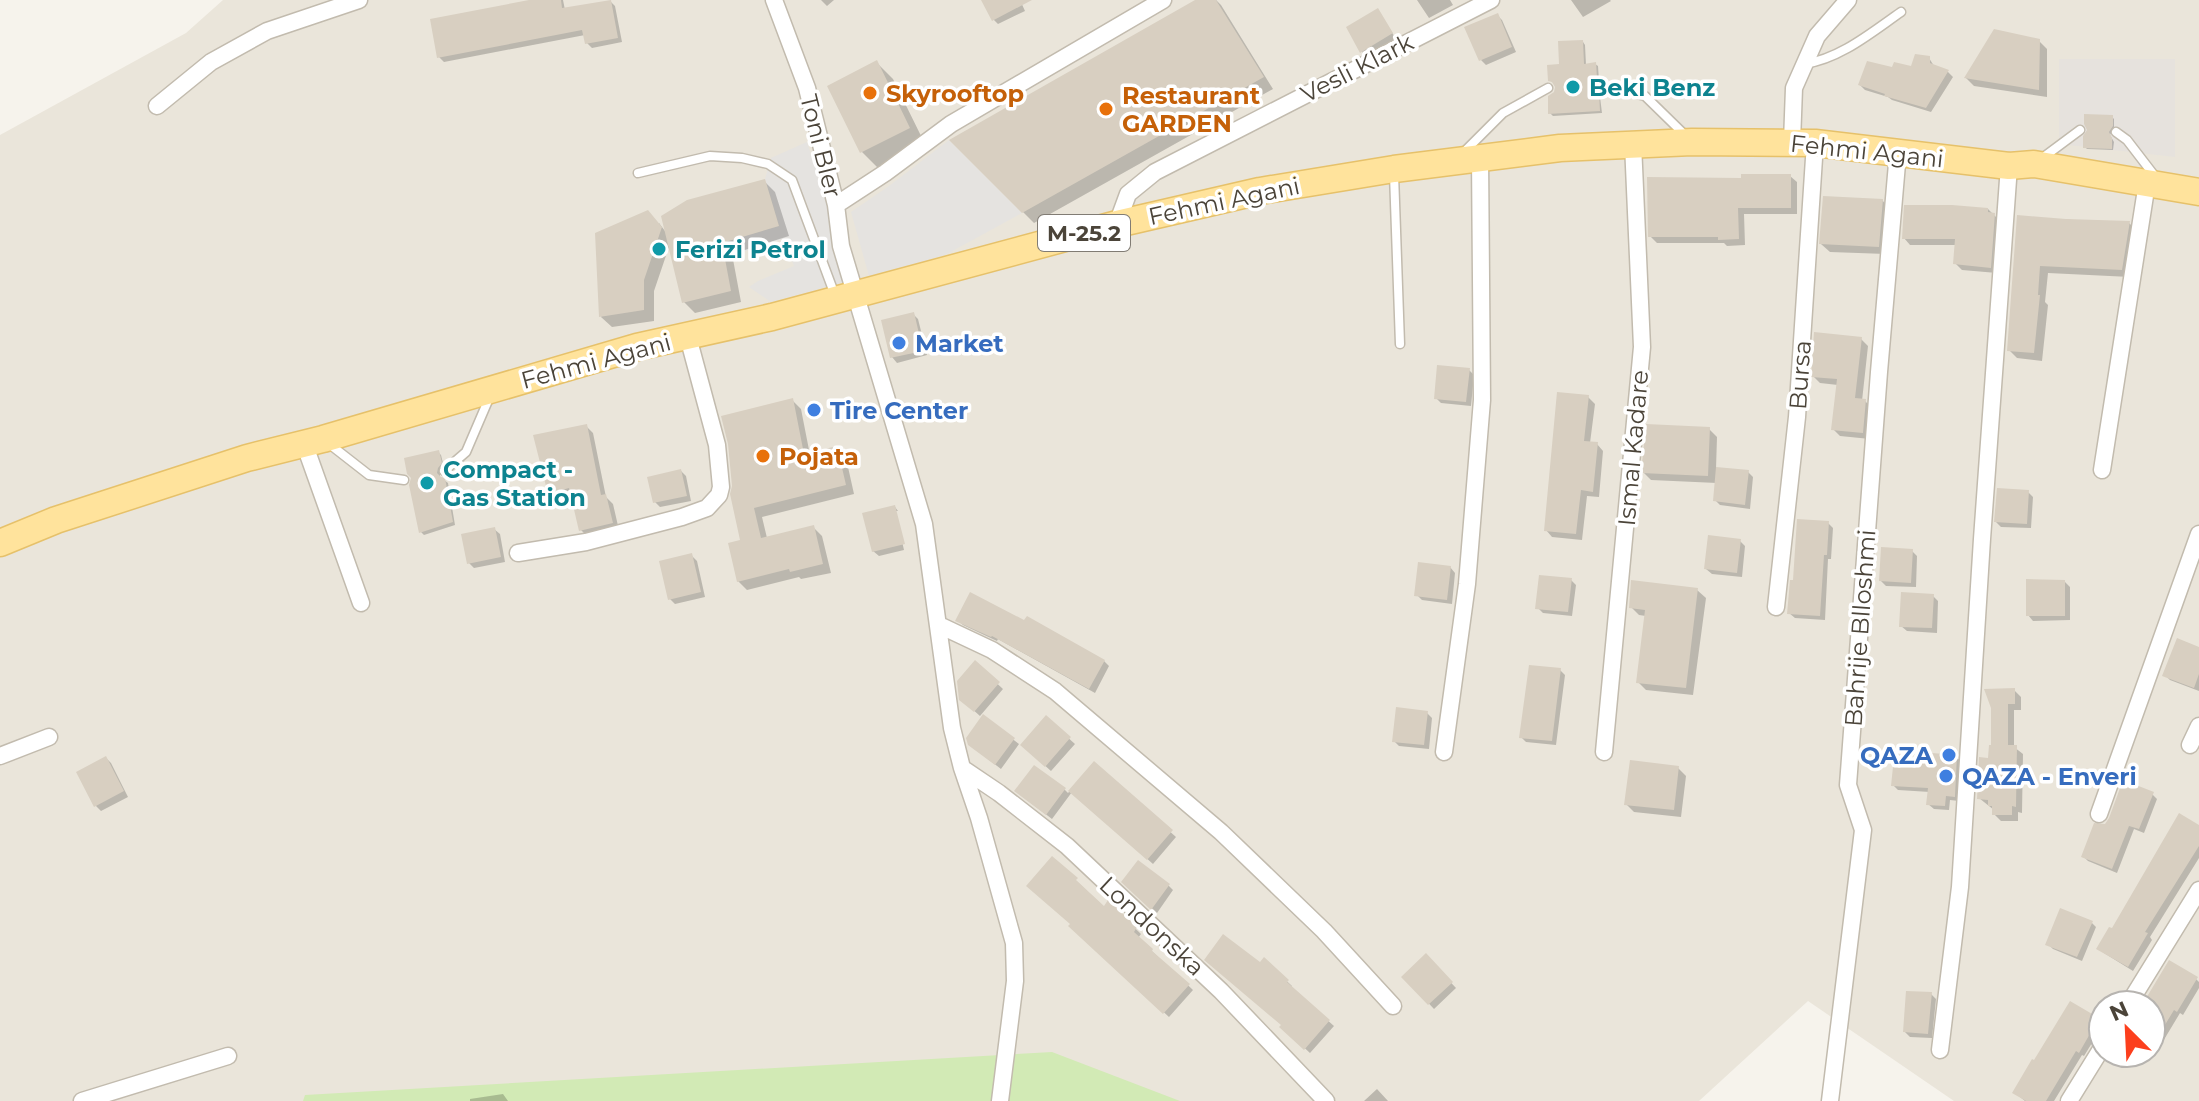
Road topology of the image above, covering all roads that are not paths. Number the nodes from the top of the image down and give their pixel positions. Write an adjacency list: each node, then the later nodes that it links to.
1 (359, 0): 10 (street)
2 (774, 0): 23 (street, Toni Bler)
3 (1163, 0): 23 (street)
4 (1491, 0): 24 (street, Vesli Klark)
5 (1848, 0): 7 (street, Bursa)
6 (1901, 12): 7 (lane)
7 (1803, 64): 14 (street, Bursa)
8 (1598, 85): 13 (lane)
9 (1548, 88): 17 (lane)
10 (157, 106)
11 (2080, 130): 18 (lane)
12 (2116, 132): 21 (lane)
13 (1692, 142): 14 (main road, Fehmi Agani / M-25.2); 15 (main road, Fehmi Agani / M-25.2)
14 (1803, 143): 16 (main road, Fehmi Agani / M-25.2); 37 (street, Bursa)
15 (1633, 144): 17 (main road, Fehmi Agani / M-25.2); 43 (street, Ismal Kadare)
16 (1898, 152): 18 (main road, Fehmi Agani / M-25.2); 56 (street, Bahrije Blloshmi)
17 (1467, 159): 19 (main road, Fehmi Agani / M-25.2); 42 (street)
18 (2022, 165): 21 (main road, Fehmi Agani / M-25.2); 50 (street)
19 (1394, 169): 24 (main road, Fehmi Agani / M-25.2); 27 (lane)
20 (638, 173): 25 (lane)
21 (2154, 184): 22 (main road, Fehmi Agani / M-25.2); 30 (street)
22 (2199, 192)
23 (836, 205): 25 (street, Toni Bler)
24 (1117, 224): 25 (main road, Fehmi Agani / M-25.2)
25 (846, 297): 26 (main road, Fehmi Agani / M-25.2); 38 (street)
26 (688, 337): 28 (main road, Fehmi Agani / M-25.2); 35 (street)
27 (1400, 344)
28 (494, 388): 29 (main road, Fehmi Agani / M-25.2); 31 (lane)
29 (314, 441): 32 (lane); 34 (main road, Fehmi Agani / M-25.2); 36 (street)
30 (2102, 470)
31 (444, 471)
32 (404, 480)
33 (2199, 534): 46 (street)
34 (0, 543)
35 (518, 553)
36 (361, 603)
37 (1776, 607)
38 (939, 625): 45 (street); 49 (street)
39 (2199, 726): 41 (street)
40 (49, 737): 44 (street)
41 (2190, 745)
42 (1444, 752)
43 (1604, 752)
44 (0, 756)
45 (962, 768): 54 (street); 55 (street, Londonska)
46 (2099, 814)
47 (2199, 890): 48 (street)
48 (2138, 989)
49 (1393, 1006)
50 (1940, 1050)
51 (228, 1056): 53 (street)
52 (2089, 1069): 57 (street)
53 (82, 1101)
54 (1000, 1101)
55 (1326, 1101)
56 (1830, 1101)
57 (2069, 1101)

